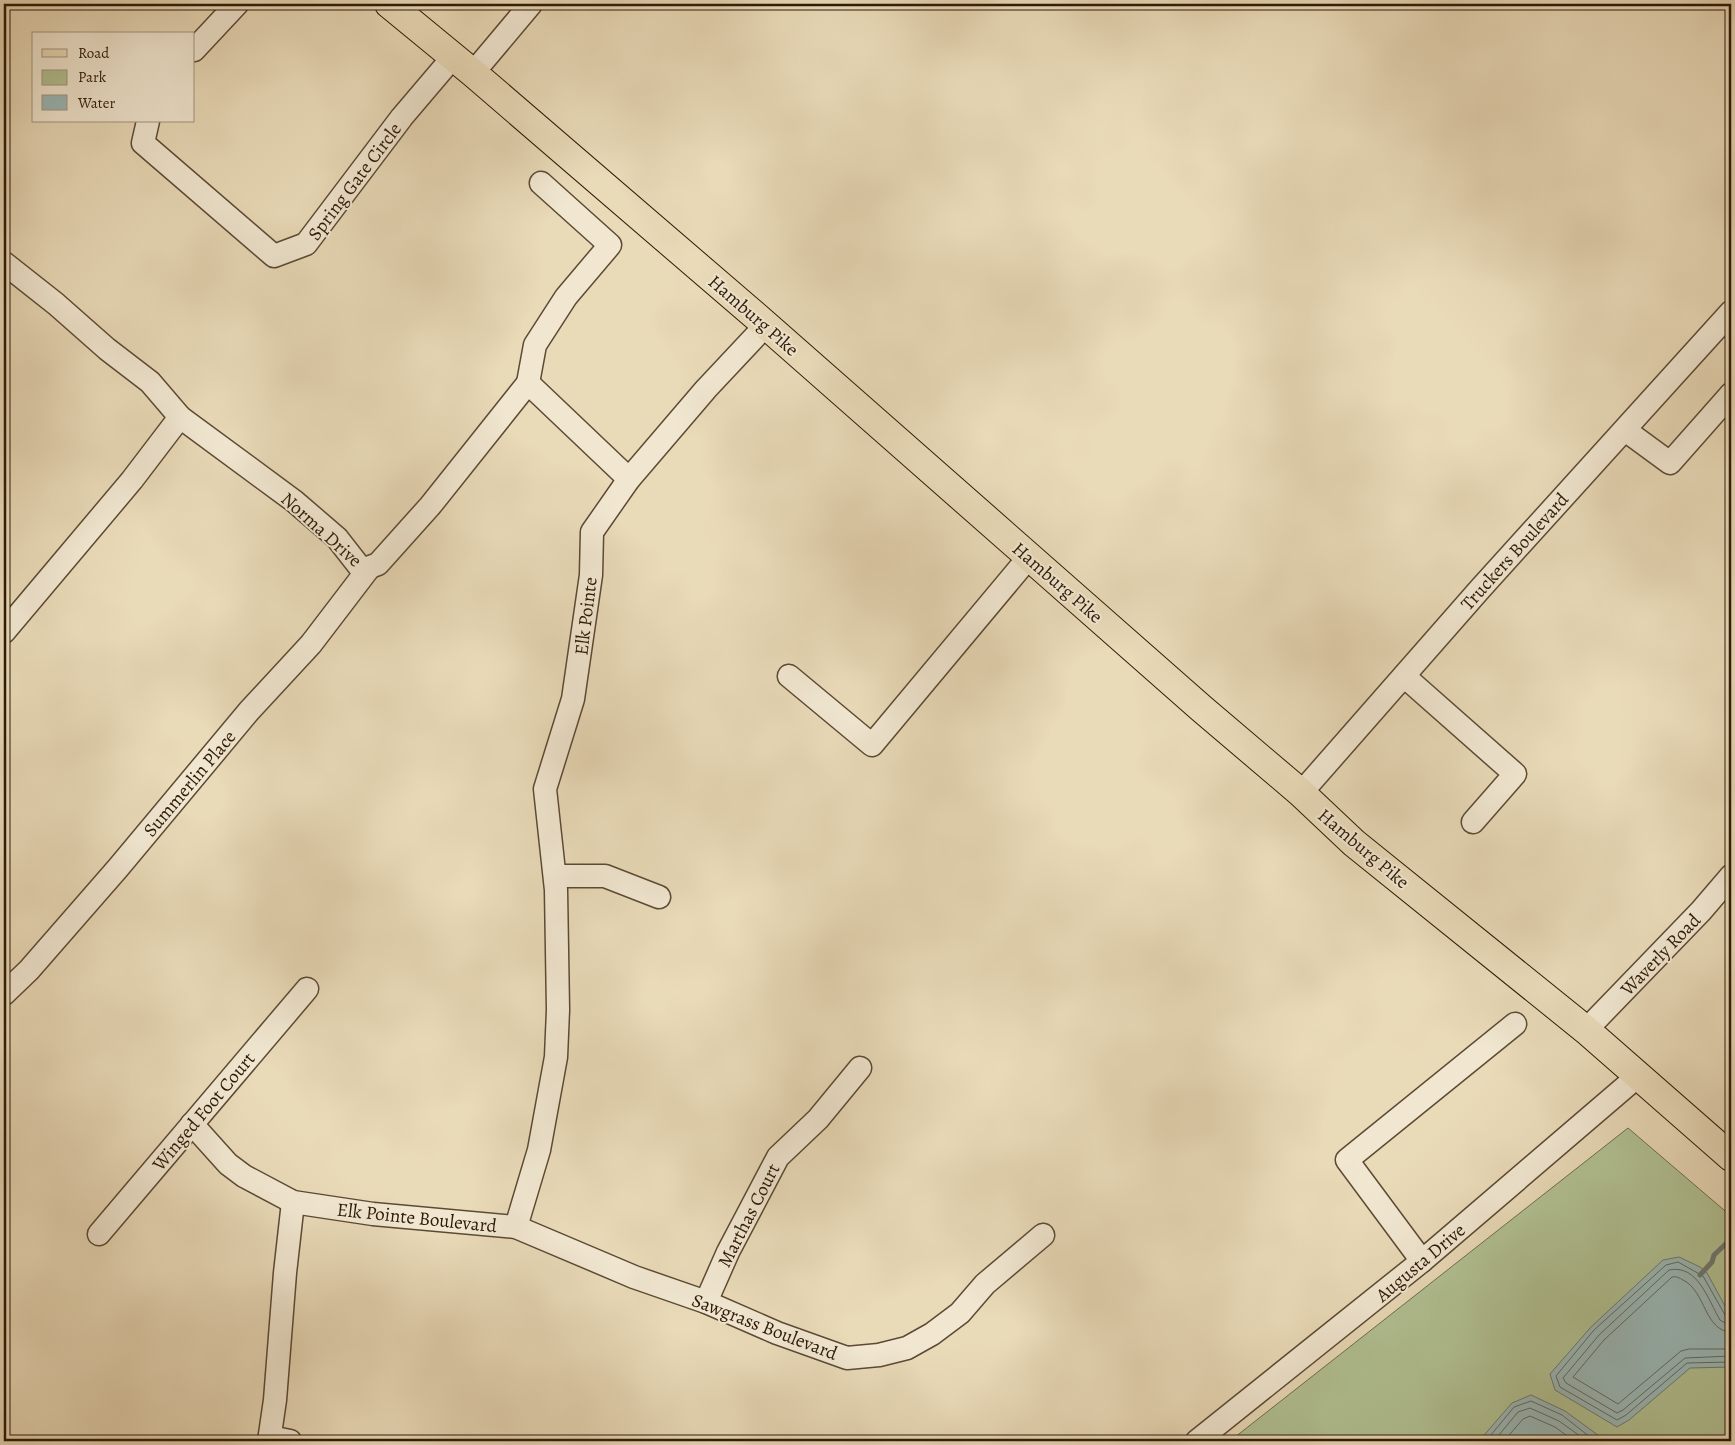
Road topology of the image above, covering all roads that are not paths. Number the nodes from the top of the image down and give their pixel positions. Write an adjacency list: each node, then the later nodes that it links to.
1 (237, 4): 4 (street)
2 (389, 4): 5 (main road, Hamburg Pike)
3 (531, 4): 5 (street)
4 (195, 49)
5 (463, 65): 6 (street, Spring Gate Circle); 10 (main road, Hamburg Pike)
6 (148, 122)
7 (541, 183): 11 (street)
8 (4, 263): 13 (street, Norma Drive)
9 (1731, 312): 14 (street, Truckers Boulevard)
10 (766, 324): 15 (street, Elk Pointe); 16 (main road, Hamburg Pike)
11 (528, 383): 15 (street); 17 (street, Norma Drive)
12 (1731, 394): 14 (street)
13 (180, 417): 17 (street, Norma Drive); 18 (street)
14 (1624, 430): 20 (street, Truckers Boulevard)
15 (629, 479): 23 (street, Elk Pointe)
16 (1029, 557): 19 (street); 21 (main road, Hamburg Pike)
17 (369, 568): 28 (street, Summerlin Place)
18 (4, 632)
19 (789, 676)
20 (1404, 676): 21 (street, Truckers Boulevard); 22 (street)
21 (1301, 793): 30 (main road, Hamburg Pike)
22 (1473, 822)
23 (555, 876): 25 (street); 26 (street, Elk Pointe)
24 (1731, 876): 30 (street, Waverly Road)
25 (659, 897)
26 (557, 966): 36 (street, Elk Pointe Boulevard)
27 (307, 989): 33 (street, Winged Foot Court)
28 (4, 994)
29 (1515, 1024): 39 (street)
30 (1586, 1030): 32 (main road, Hamburg Pike)
31 (860, 1068): 40 (street, Marthas Court)
32 (1638, 1076): 34 (main road, Hamburg Pike); 39 (street, Augusta Drive)
33 (192, 1124): 35 (street, Elk Pointe Boulevard); 37 (street, Winged Foot Court)
34 (1731, 1157)
35 (293, 1202): 36 (street, Elk Pointe Boulevard); 41 (street)
36 (516, 1227): 40 (street, Sawgrass Boulevard)
37 (99, 1234)
38 (1043, 1235): 40 (street, Sawgrass Boulevard)
39 (1422, 1261): 42 (street, Augusta Drive)
40 (706, 1302)
41 (276, 1440)
42 (1197, 1441)

